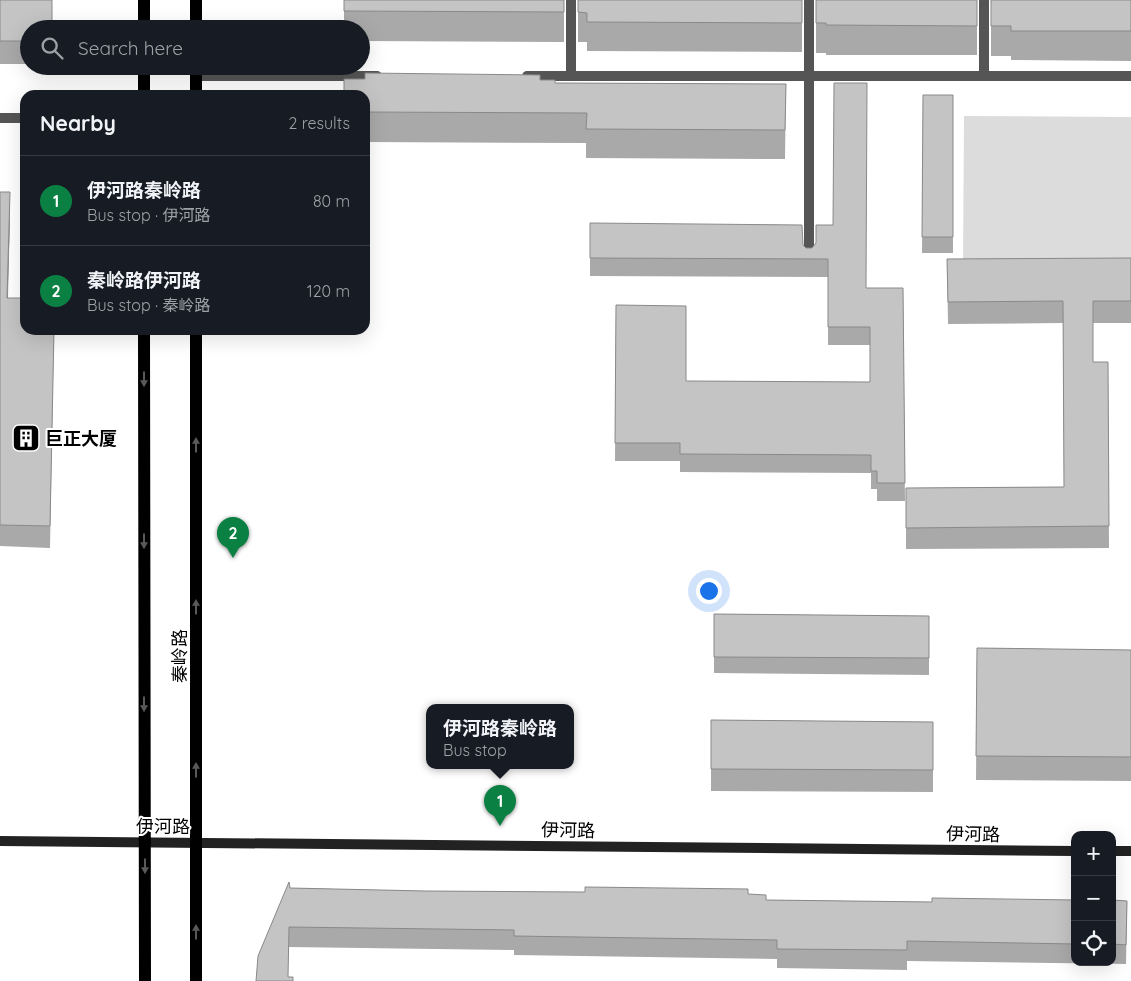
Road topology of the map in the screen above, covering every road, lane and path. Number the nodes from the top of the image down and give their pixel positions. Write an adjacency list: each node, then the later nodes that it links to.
1 (144, 0): 6 (main road)
2 (196, 0): 7 (main road)
3 (571, 0): 13 (street)
4 (809, 0): 14 (street)
5 (984, 0): 15 (street)
6 (144, 20)
7 (196, 20)
8 (144, 75): 17 (main road)
9 (196, 75): 18 (main road)
10 (346, 75): 11 (street)
11 (384, 76)
12 (512, 76): 13 (street)
13 (571, 76): 14 (street)
14 (809, 76): 15 (street); 21 (street)
15 (984, 76): 16 (street)
16 (1131, 76)
17 (144, 90)
18 (196, 90)
19 (0, 118): 20 (street)
20 (20, 118)
21 (809, 260)
22 (144, 335): 25 (main road, 秦岭路, one-way to 25)
23 (196, 335): 26 (main road, 秦岭路, one-way to 23)
24 (0, 841): 25 (street, 伊河路)
25 (144, 842): 26 (street, 伊河路); 30 (main road, 秦岭路, one-way to 30)
26 (196, 842): 27 (street, 伊河路); 31 (main road, 秦岭路, one-way to 26)
27 (1071, 851)
28 (1116, 851): 29 (street)
29 (1131, 851)
30 (144, 981)
31 (196, 981)

